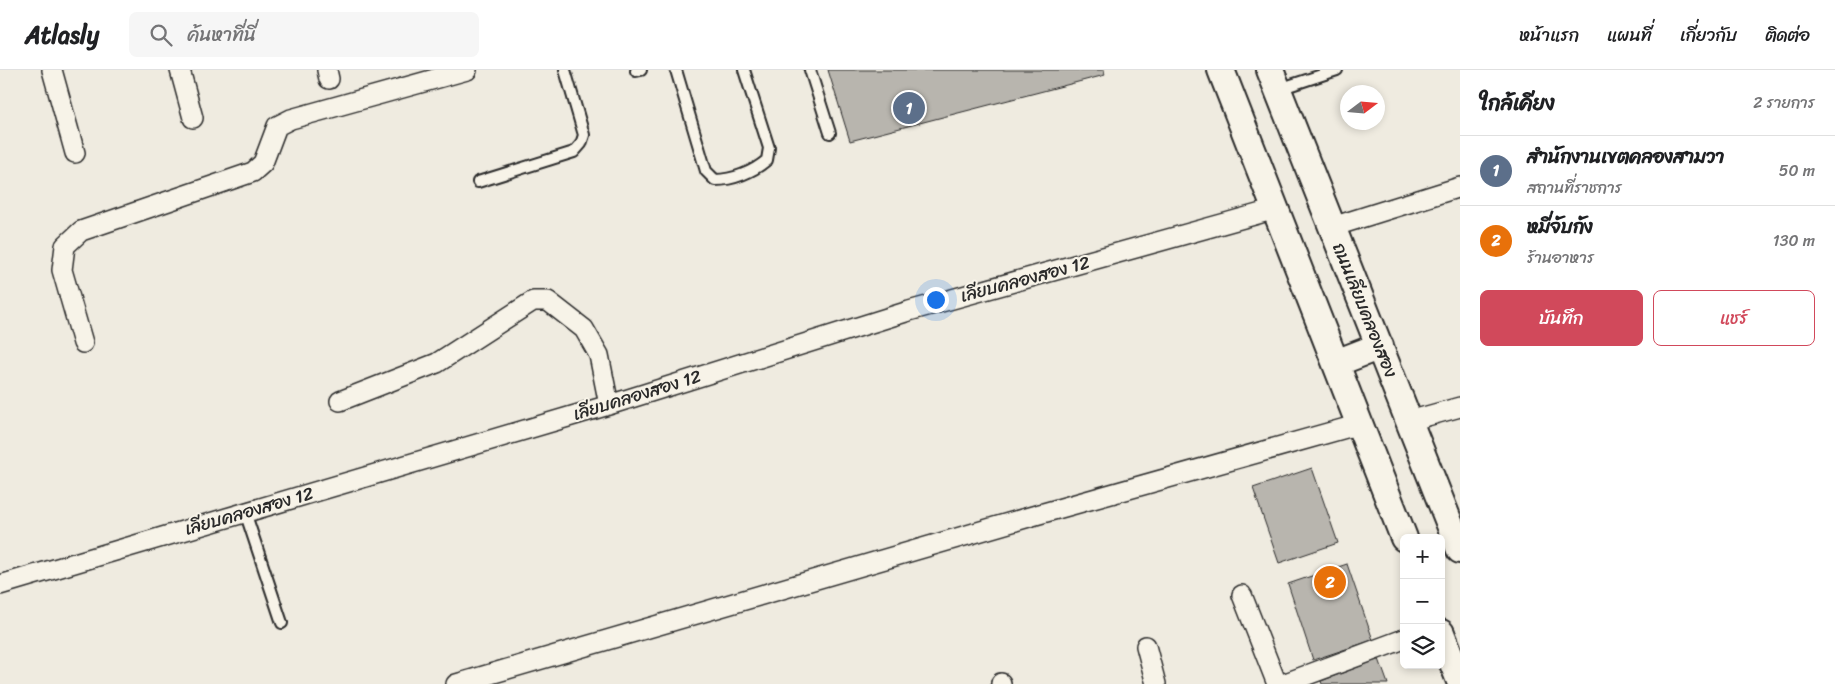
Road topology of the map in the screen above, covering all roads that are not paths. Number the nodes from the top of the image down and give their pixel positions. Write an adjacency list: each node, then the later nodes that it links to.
1 (52, 70): 13 (street)
2 (180, 70): 11 (street)
3 (467, 70): 18 (street)
4 (565, 70): 14 (lane)
5 (676, 70): 6 (lane)
6 (744, 70)
7 (810, 70): 12 (lane)
8 (1221, 70): 16 (main road)
9 (1337, 70): 10 (lane)
10 (1274, 80): 17 (main road, ถนนเลียบคลองสอง)
11 (193, 118)
12 (830, 133)
13 (75, 153)
14 (478, 182)
15 (1460, 187): 17 (street)
16 (1276, 209): 20 (main road); 22 (street, เลียบคลองสอง 12)
17 (1332, 227): 19 (main road, ถนนเลียบคลองสอง)
18 (83, 342)
19 (1380, 346): 20 (main road); 24 (main road, ถนนเลียบคลองสอง)
20 (1336, 363): 25 (main road)
21 (340, 401): 22 (street)
22 (609, 405): 26 (street, เลียบคลองสอง 12)
23 (1460, 407): 24 (street)
24 (1409, 421): 28 (main road, ถนนเลียบคลองสอง)
25 (1360, 424): 27 (main road); 36 (street)
26 (245, 512): 29 (street, เลียบคลองสอง 12); 31 (lane)
27 (1402, 534)
28 (1460, 550)
29 (0, 585)
30 (1242, 595): 38 (street)
31 (282, 623)
32 (1400, 640): 39 (street)
33 (1445, 643): 35 (main road)
34 (1146, 646): 37 (street)
35 (1460, 681)
36 (456, 684)
37 (1156, 684)
38 (1277, 684)
39 (1283, 684)

